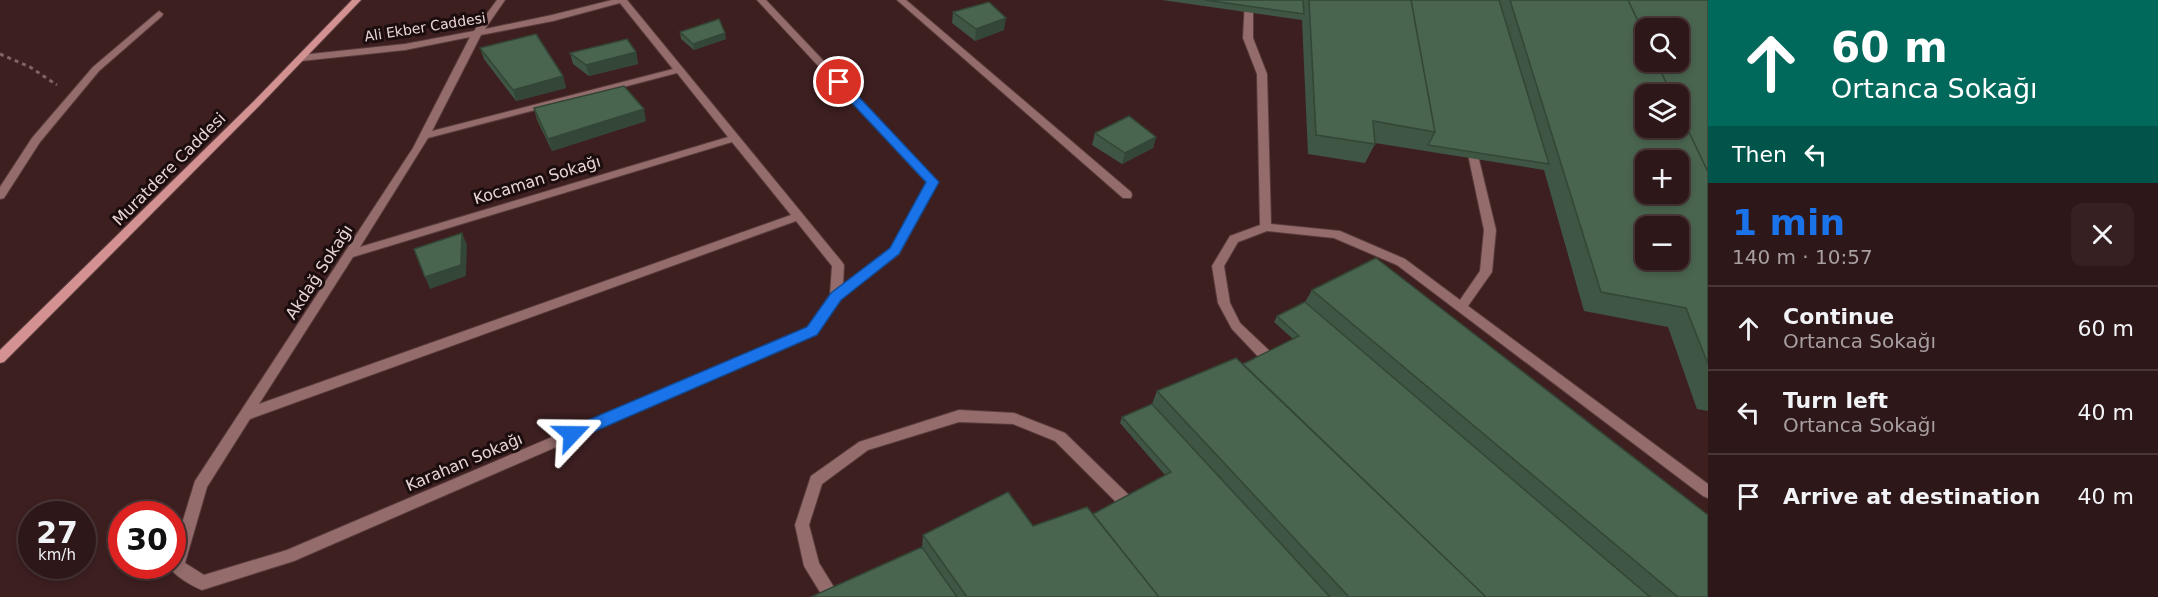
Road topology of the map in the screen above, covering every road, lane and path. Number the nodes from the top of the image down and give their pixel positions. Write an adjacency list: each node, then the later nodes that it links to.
1 (357, 0): 10 (main road, Muratdere Caddesi)
2 (501, 0): 8 (street, Akdağ Sokağı)
3 (622, 0): 8 (street, Ali Ekber Caddesi); 11 (street)
4 (761, 0): 21 (street)
5 (901, 0): 17 (street)
6 (1250, 0): 19 (street)
7 (159, 14): 12 (street)
8 (477, 33): 10 (street, Ali Ekber Caddesi); 13 (street, Akdağ Sokağı)
9 (0, 54): 12 (path)
10 (301, 58): 23 (main road, Muratdere Caddesi)
11 (679, 70): 13 (street); 14 (street)
12 (73, 96): 16 (street)
13 (424, 136): 20 (street, Akdağ Sokağı)
14 (734, 138): 18 (street); 20 (street, Kocaman Sokağı)
15 (1470, 138): 22 (street)
16 (0, 195)
17 (1127, 195)
18 (798, 216): 21 (street); 25 (street)
19 (1266, 227): 22 (street); 24 (street)
20 (350, 254): 25 (street, Akdağ Sokağı)
21 (836, 296): 29 (street, Karahan Sokağı)
22 (1461, 307): 26 (street)
23 (0, 357)
24 (1283, 372)
25 (245, 416): 28 (street, Akdağ Sokağı)
26 (1708, 492)
27 (1143, 521): 30 (street)
28 (186, 534)
29 (186, 572)
30 (832, 597)

